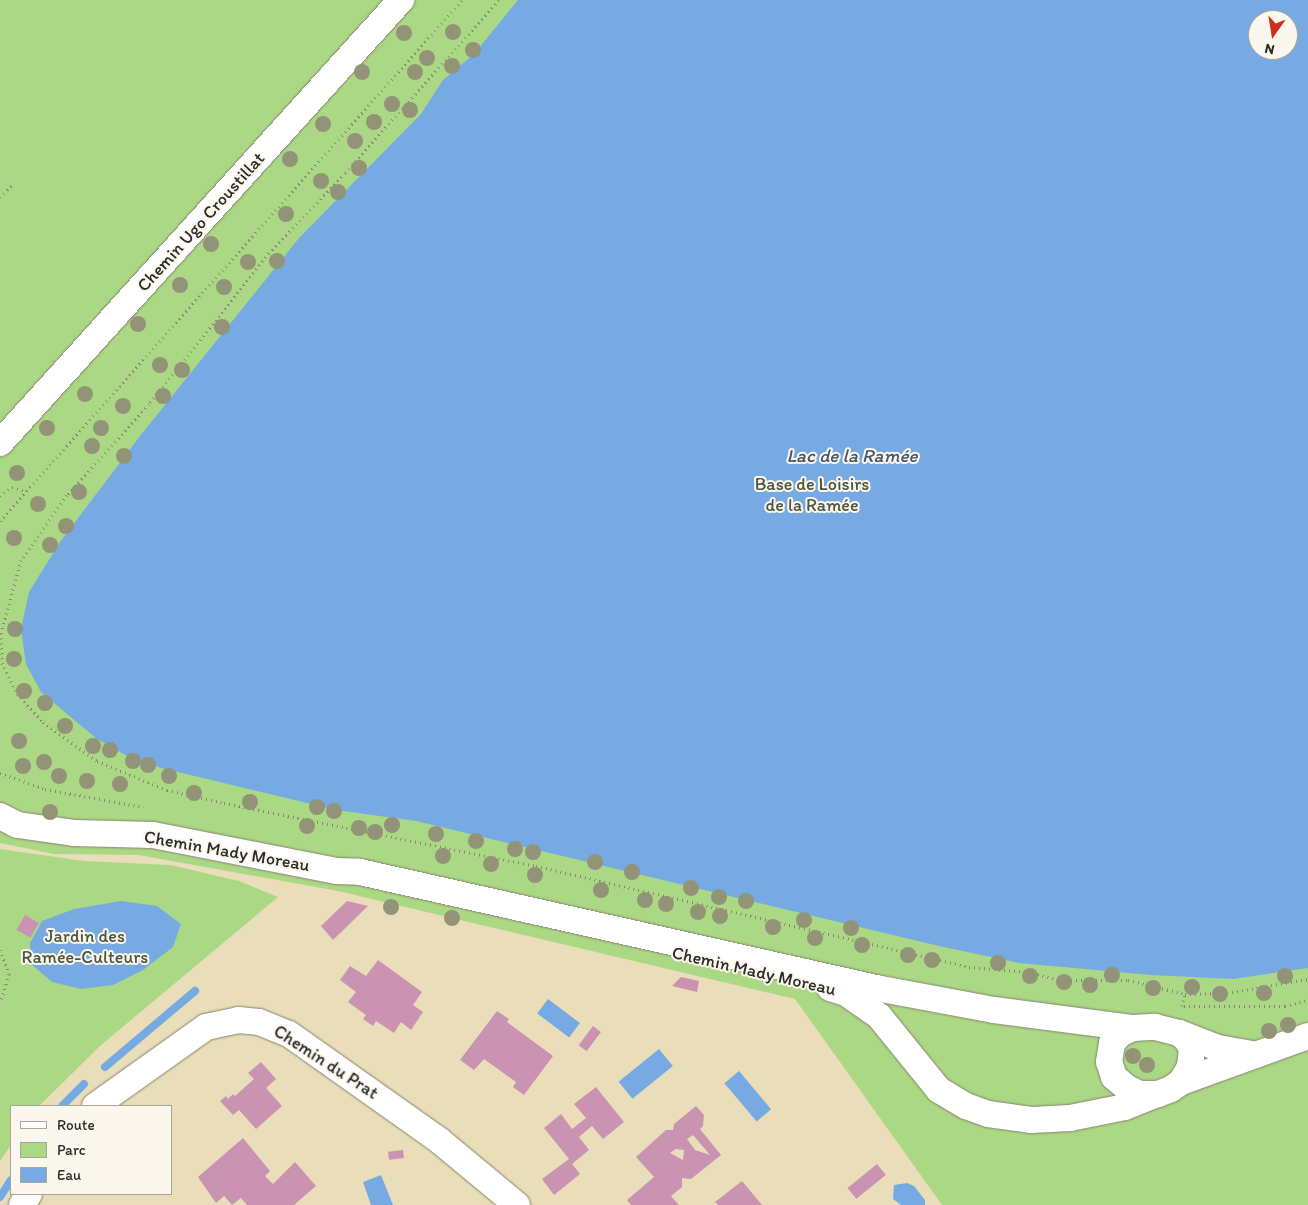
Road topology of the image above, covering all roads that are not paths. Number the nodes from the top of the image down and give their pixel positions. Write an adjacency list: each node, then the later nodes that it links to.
1 (401, 0): 2 (street, Chemin Ugo Croustillat)
2 (0, 443)
3 (0, 816): 4 (street, Chemin Mady Moreau)
4 (337, 871): 5 (street, Chemin Mady Moreau); 10 (street, Chemin Mady Moreau)
5 (1133, 1028): 6 (street); 10 (street)
6 (1179, 1033): 8 (street); 9 (street)
7 (1308, 1036): 8 (street)
8 (1256, 1055): 9 (street)
9 (1181, 1082): 10 (street)
10 (1158, 1094)
11 (96, 1105): 12 (street, Chemin du Prat)
12 (517, 1205)

